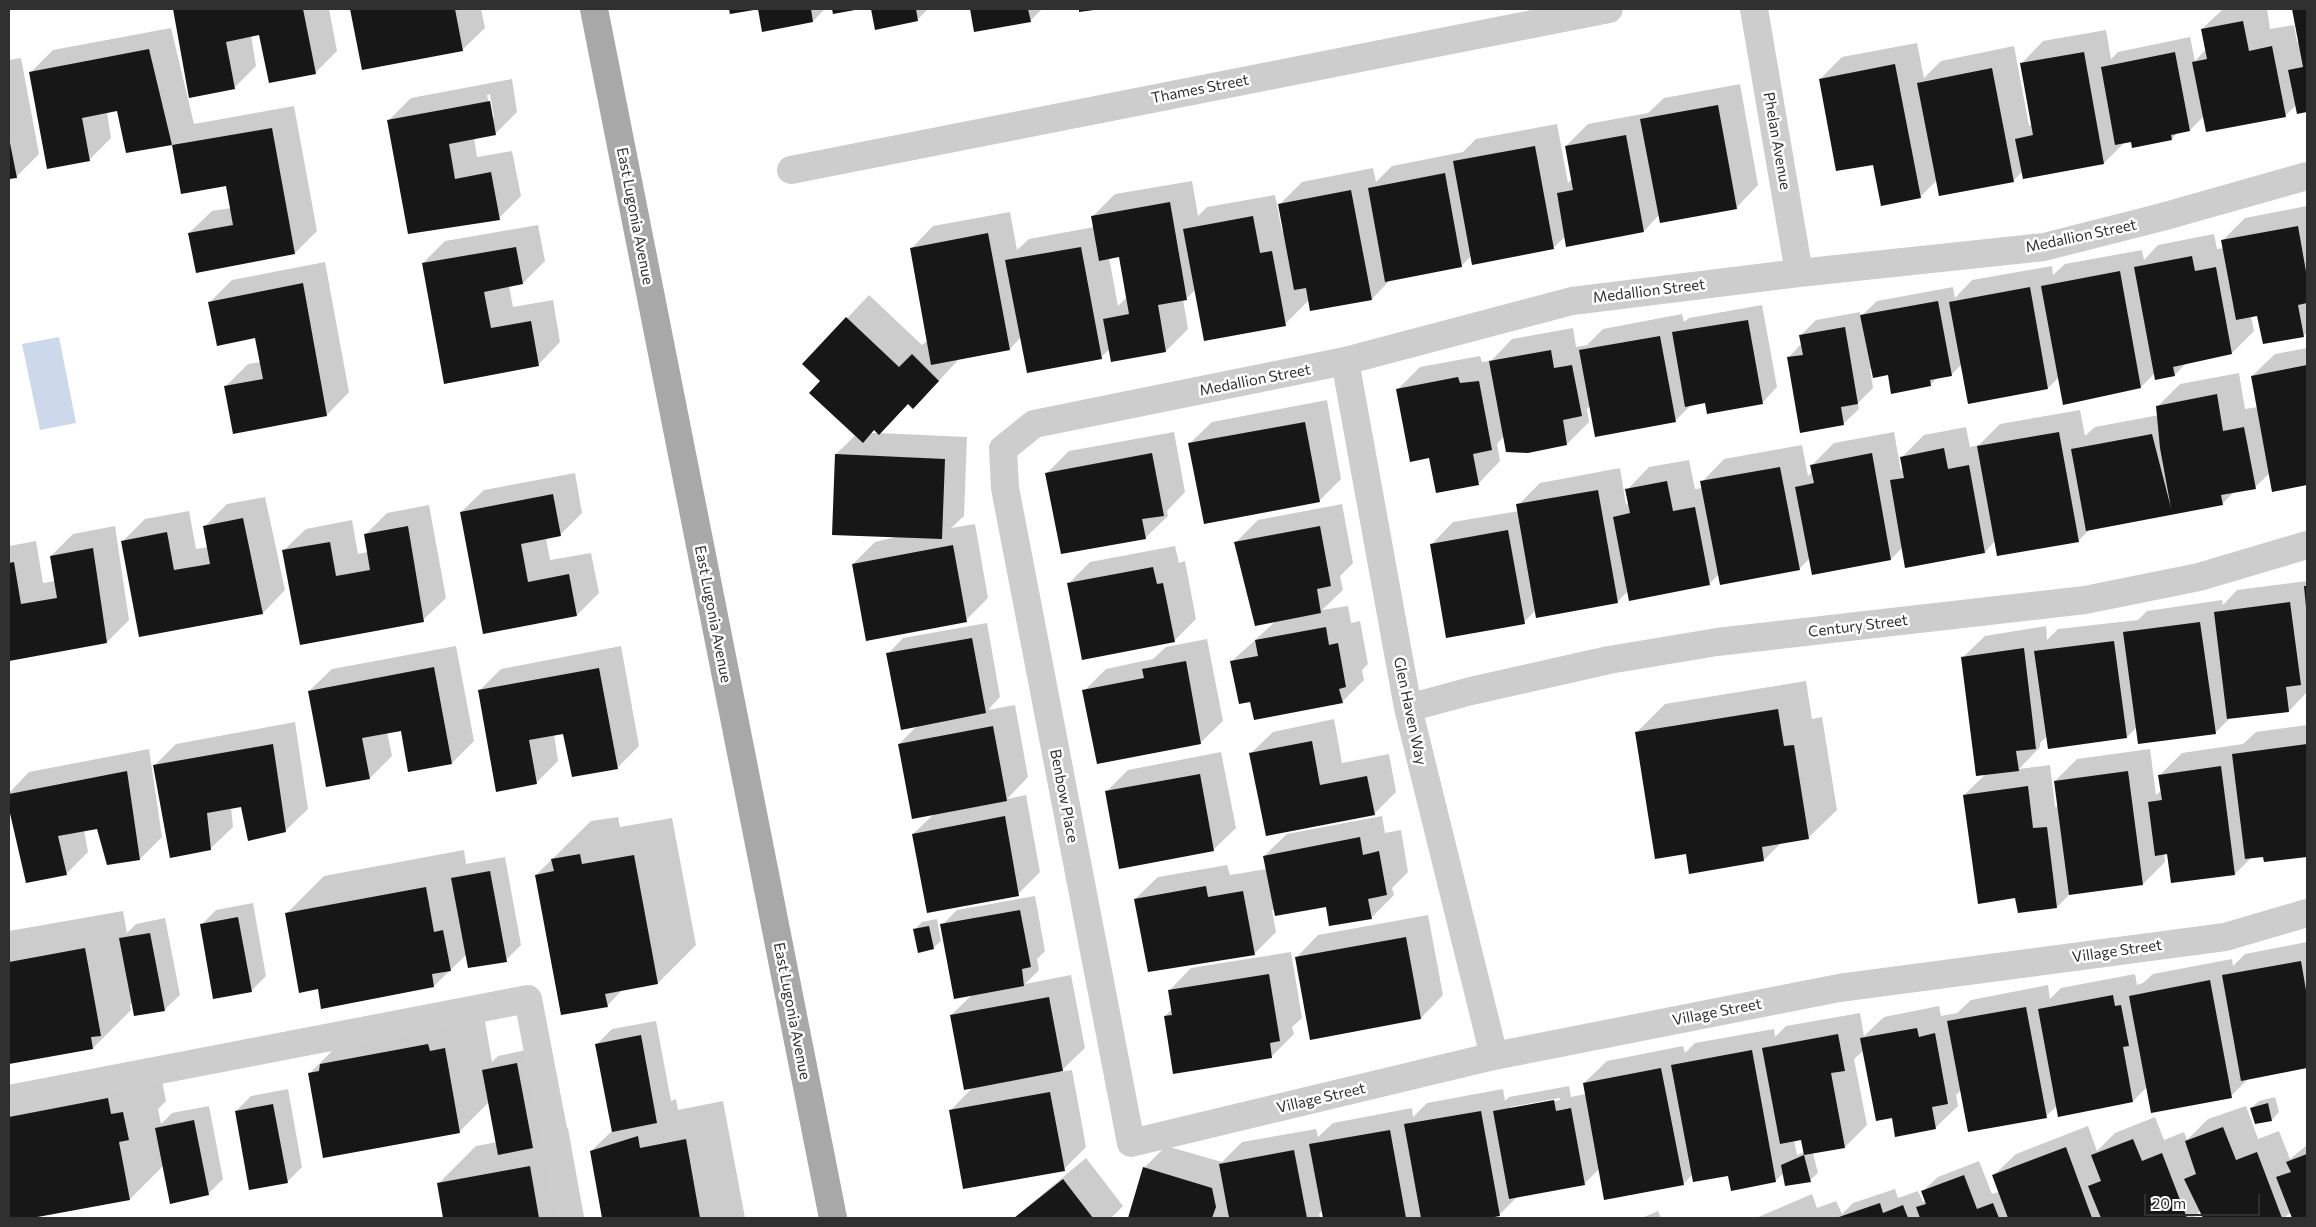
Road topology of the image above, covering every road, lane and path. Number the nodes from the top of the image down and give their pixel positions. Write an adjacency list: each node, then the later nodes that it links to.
1 (594, 9): 16 (main road, East Lugonia Avenue)
2 (1609, 9): 4 (street, Thames Street)
3 (1754, 9): 6 (street, Phelan Avenue)
4 (791, 170)
5 (2307, 176): 6 (street, Medallion Street)
6 (1798, 273): 7 (street, Medallion Street)
7 (1345, 361): 8 (street, Medallion Street); 10 (street, Glen Haven Way)
8 (1003, 449): 14 (street, Benbow Place)
9 (2307, 546): 10 (street, Century Street)
10 (1408, 708): 12 (street, Glen Haven Way)
11 (2307, 913): 12 (street, Village Street)
12 (1494, 1056): 14 (street, Village Street)
13 (9, 1099): 15 (street)
14 (1131, 1143)
15 (570, 1218)
16 (833, 1218)

